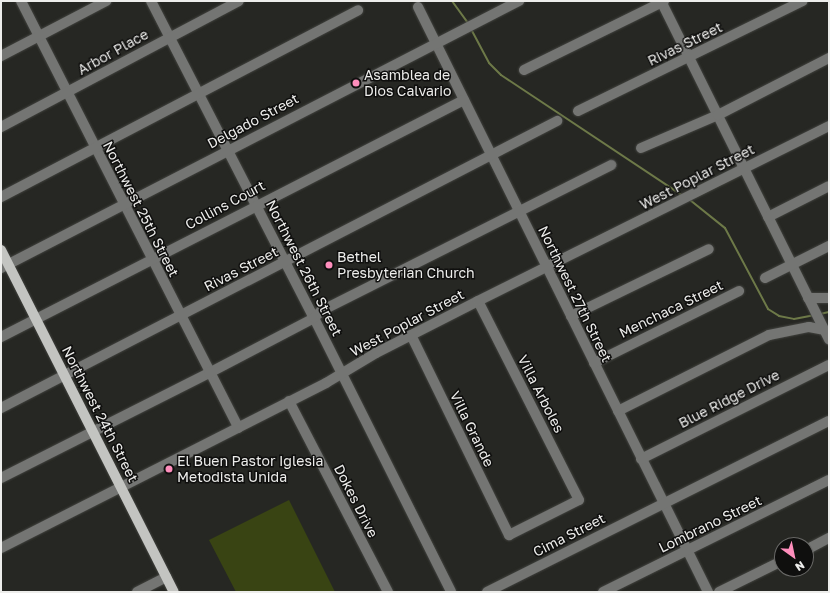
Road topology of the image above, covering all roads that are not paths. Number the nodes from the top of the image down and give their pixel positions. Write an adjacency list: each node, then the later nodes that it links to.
1 (21, 1): 10 (street, Northwest 25th Street)
2 (106, 1): 10 (street)
3 (151, 1): 11 (street, Northwest 26th Street)
4 (239, 1): 11 (street, Arbor Place)
5 (519, 1): 12 (street, Delgado Street)
6 (662, 1): 15 (street); 16 (street)
7 (803, 1): 15 (street, Rivas Street)
8 (418, 7): 12 (street, Northwest 27th Street)
9 (358, 10): 18 (street)
10 (39, 36): 13 (street); 17 (street, Northwest 25th Street)
11 (168, 37): 17 (street, Arbor Place); 18 (street, Northwest 26th Street)
12 (436, 42): 19 (street, Northwest 27th Street); 27 (street, Delgado Street)
13 (1, 56)
14 (829, 58): 21 (street)
15 (689, 59): 20 (street, Rivas Street); 21 (street)
16 (524, 70)
17 (68, 93): 24 (street, Arbor Place); 25 (street, Northwest 25th Street)
18 (197, 93): 25 (street); 27 (street, Northwest 26th Street)
19 (464, 100): 28 (street, Northwest 27th Street); 34 (street, Collins Court)
20 (578, 111)
21 (718, 115): 26 (street); 30 (street)
22 (558, 121): 28 (street, Rivas Street)
23 (829, 126): 30 (street, West Poplar Street)
24 (1, 127)
25 (96, 148): 32 (street); 33 (street, Northwest 25th Street)
26 (641, 148)
27 (228, 149): 33 (street, Delgado Street); 34 (street, Northwest 26th Street)
28 (490, 155): 35 (street, Northwest 27th Street); 41 (street, Rivas Street)
29 (611, 165): 35 (street)
30 (745, 169): 36 (street); 44 (street, West Poplar Street)
31 (829, 186): 36 (street)
32 (1, 197)
33 (125, 204): 40 (street, Northwest 25th Street); 43 (street, Delgado Street)
34 (257, 205): 40 (street, Collins Court); 41 (street, Northwest 26th Street)
35 (519, 213): 44 (street, Northwest 27th Street); 52 (street)
36 (768, 217): 42 (street)
37 (829, 246): 42 (street)
38 (709, 249): 51 (street)
39 (1, 250): 43 (main road, Northwest 24th Street)
40 (151, 260): 50 (street, Northwest 25th Street); 53 (street, Collins Court)
41 (285, 262): 50 (street, Rivas Street); 52 (street, Northwest 26th Street)
42 (792, 265): 45 (street); 47 (street)
43 (5, 266): 53 (main road, Northwest 24th Street)
44 (546, 267): 49 (street, West Poplar Street); 51 (street, Northwest 27th Street)
45 (765, 278)
46 (739, 291): 58 (street, Menchaca Street)
47 (808, 298): 48 (street); 54 (street)
48 (829, 298)
49 (478, 301): 55 (street, West Poplar Street); 74 (street, Villa Arboles)
50 (180, 316): 60 (street, Northwest 25th Street); 62 (street, Rivas Street)
51 (570, 316): 58 (street, Northwest 27th Street)
52 (314, 318): 60 (street); 61 (street, Northwest 26th Street)
53 (37, 319): 56 (street, Collins Court); 62 (main road, Northwest 24th Street)
54 (823, 327): 57 (street); 65 (street)
55 (411, 335): 61 (street, West Poplar Street); 74 (street, Villa Grande)
56 (1, 338)
57 (829, 340)
58 (594, 363): 65 (street, Northwest 27th Street)
59 (829, 365): 69 (street, Blue Ridge Drive)
60 (209, 374): 67 (street, Northwest 25th Street); 68 (street)
61 (341, 374): 63 (street, West Poplar Street); 84 (street, Northwest 26th Street)
62 (66, 376): 64 (street, Rivas Street); 68 (main road, Northwest 24th Street)
63 (289, 401): 67 (street, West Poplar Street); 83 (street, Dokes Drive)
64 (1, 408)
65 (618, 411): 69 (street, Northwest 27th Street)
66 (829, 421): 73 (street, Cima Street)
67 (239, 428): 72 (street, West Poplar Street)
68 (93, 431): 70 (street); 72 (main road, Northwest 24th Street)
69 (641, 459): 73 (street, Northwest 27th Street)
70 (1, 478)
71 (829, 480): 78 (street, Lombrano Street)
72 (121, 487): 77 (street, West Poplar Street); 80 (main road, Northwest 24th Street)
73 (664, 504): 78 (street, Northwest 27th Street); 85 (street, Cima Street)
74 (509, 535)
75 (829, 538): 76 (street)
76 (814, 546)
77 (1, 548)
78 (687, 551): 86 (street, Lombrano Street); 87 (street, Northwest 27th Street)
79 (774, 565): 88 (street)
80 (166, 577): 81 (street); 82 (main road, Northwest 24th Street)
81 (137, 592)
82 (174, 592)
83 (388, 592)
84 (451, 592)
85 (487, 592)
86 (603, 592)
87 (708, 592)
88 (719, 592)

